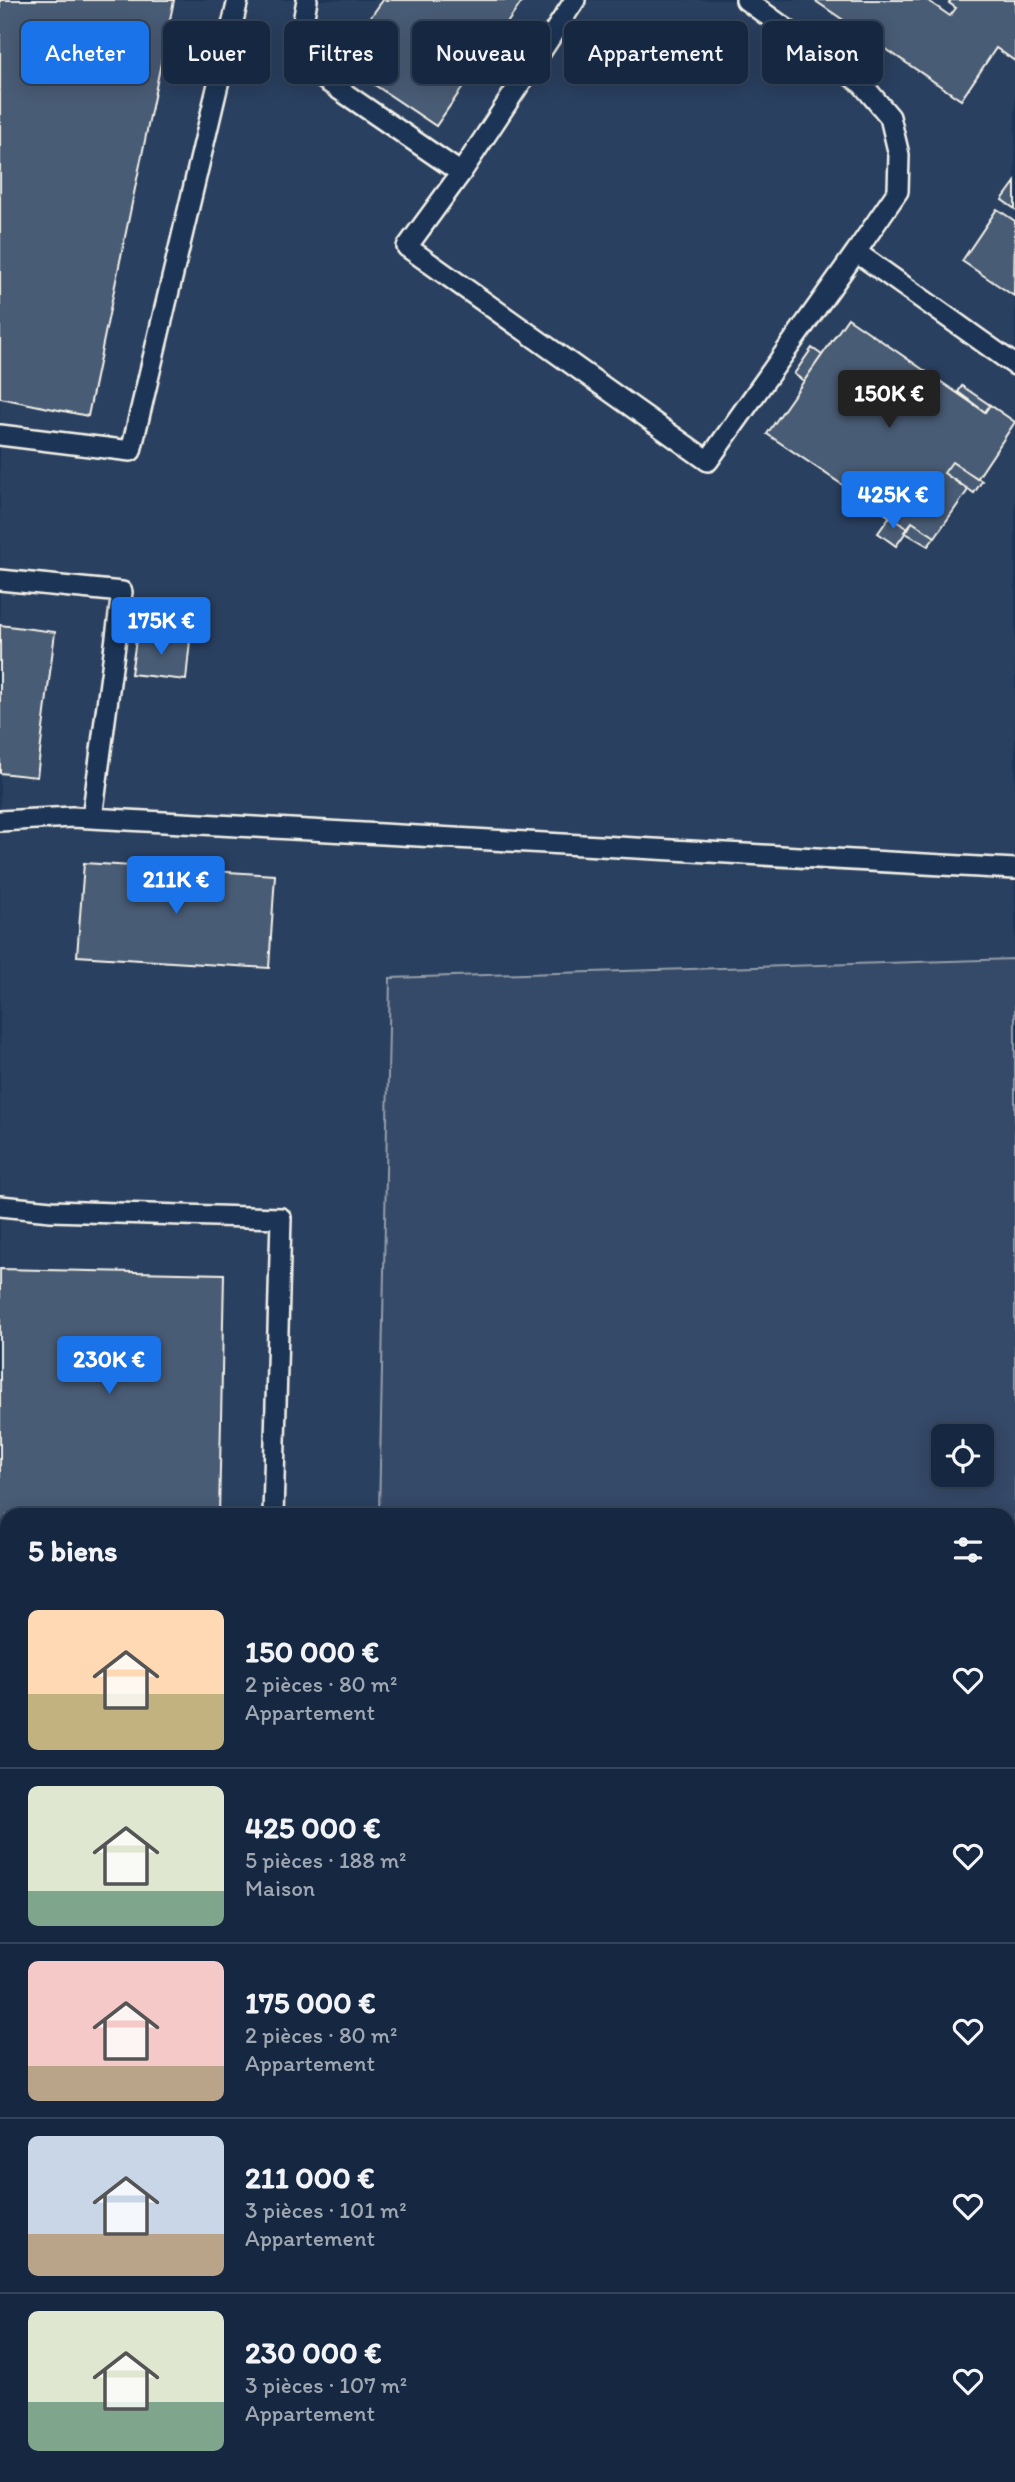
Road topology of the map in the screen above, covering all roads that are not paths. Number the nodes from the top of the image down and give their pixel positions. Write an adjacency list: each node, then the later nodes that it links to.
1 (238, 0): 8 (lane)
2 (307, 0): 5 (lane)
3 (575, 0): 5 (lane)
4 (746, 0): 6 (lane)
5 (461, 173): 6 (lane)
6 (856, 252): 7 (lane)
7 (1015, 365)
8 (0, 435)
9 (0, 580): 10 (lane)
10 (92, 818): 11 (lane); 12 (lane)
11 (0, 821)
12 (1015, 869)
13 (0, 1206): 14 (lane)
14 (273, 1508)

